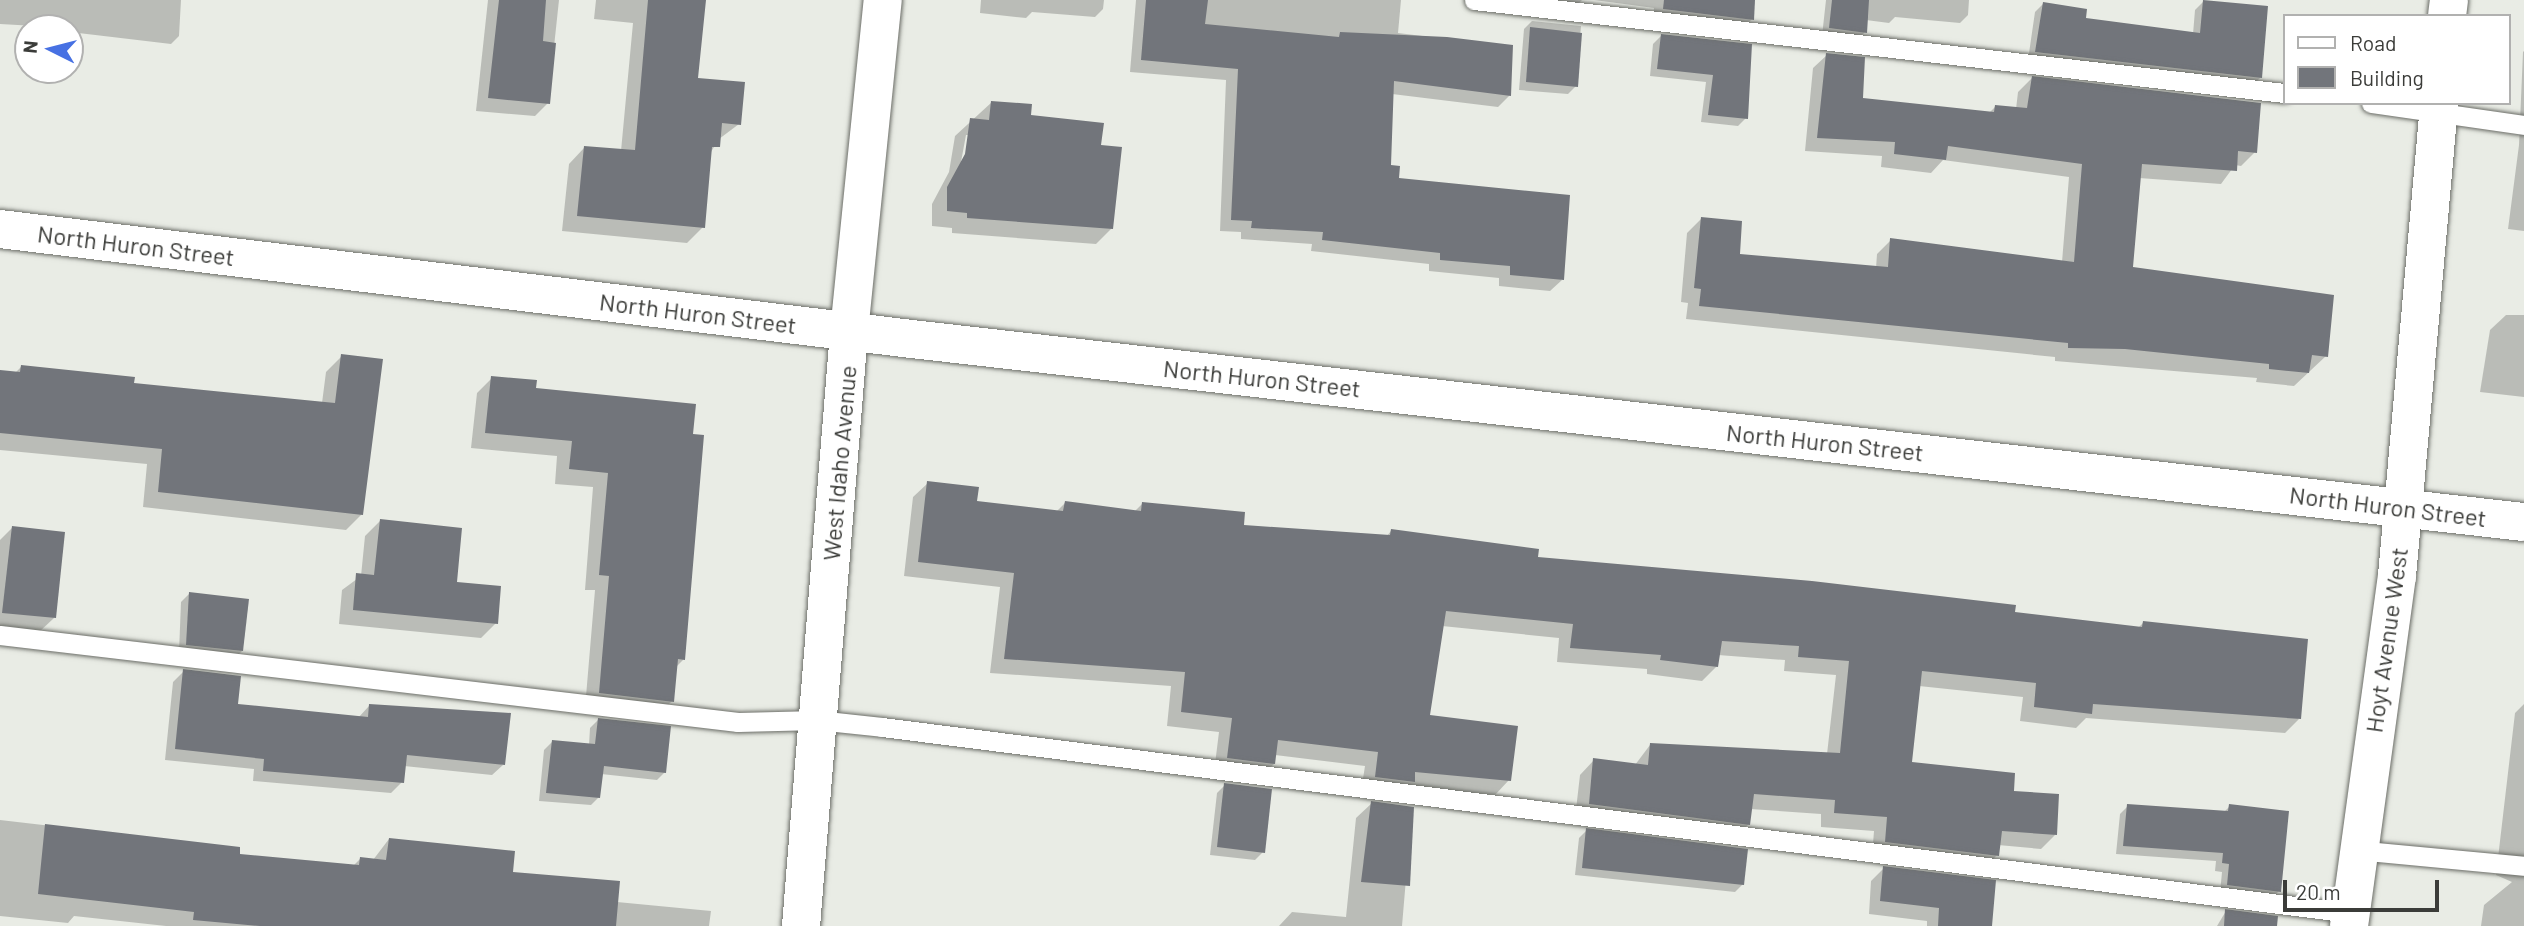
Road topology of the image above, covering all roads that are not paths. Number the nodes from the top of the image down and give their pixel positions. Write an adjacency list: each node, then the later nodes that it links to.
1 (884, 0): 8 (street, West Idaho Avenue)
2 (1474, 0): 3 (lane)
3 (2282, 93)
4 (2394, 105): 5 (lane)
5 (2439, 109): 6 (lane); 9 (street, Hoyt Avenue West)
6 (2524, 125)
7 (0, 229): 8 (street, North Huron Street)
8 (849, 331): 9 (street, North Huron Street); 12 (street, West Idaho Avenue)
9 (2403, 508): 10 (street, North Huron Street); 13 (street, Hoyt Avenue West)
10 (2524, 522)
11 (0, 635): 12 (lane)
12 (817, 720): 15 (lane); 16 (street, West Idaho Avenue)
13 (2356, 850): 14 (lane); 15 (street, Hoyt Avenue West)
14 (2524, 866)
15 (2350, 919)
16 (801, 926)

